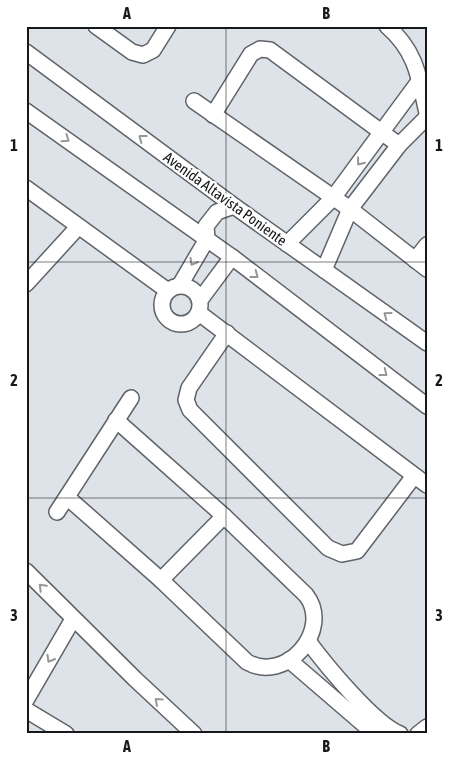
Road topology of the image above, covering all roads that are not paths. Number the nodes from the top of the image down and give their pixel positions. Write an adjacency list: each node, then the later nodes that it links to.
1 (96, 26): 2 (street)
2 (168, 26)
3 (387, 26): 5 (street)
4 (26, 52): 15 (street, Avenida Altavista Poniente, one-way to 4)
5 (420, 80): 8 (street); 11 (street)
6 (194, 101): 9 (street)
7 (26, 111): 18 (street, one-way to 18)
8 (427, 113)
9 (213, 115): 11 (street); 14 (street)
10 (427, 117): 12 (street)
11 (382, 133): 12 (street); 14 (street, one-way to 14)
12 (399, 145): 16 (street)
13 (26, 188): 17 (street)
14 (333, 198): 16 (street); 19 (street)
15 (234, 206): 18 (street); 19 (street, Avenida Altavista Poniente)
16 (350, 209): 22 (street); 23 (street)
17 (78, 227): 24 (street); 25 (street)
18 (207, 239): 21 (street); 25 (street, one-way to 25)
19 (287, 244): 23 (street, Avenida Altavista Poniente)
20 (427, 245): 22 (street)
21 (232, 257): 26 (street); 29 (street, one-way to 29)
22 (421, 265)
23 (324, 270): 28 (street, Avenida Altavista Poniente, one-way to 23)
24 (26, 284)
25 (174, 288): 26 (street); 26 (street)
26 (200, 306): 27 (street)
27 (227, 333): 34 (street); 34 (street)
28 (427, 343)
29 (410, 394): 30 (street); 32 (street)
30 (427, 394)
31 (131, 398): 33 (street)
32 (427, 406)
33 (116, 420): 36 (street); 38 (street)
34 (414, 476): 35 (street)
35 (427, 485)
36 (67, 496): 37 (street); 40 (street)
37 (57, 512)
38 (224, 516): 40 (street); 42 (street)
39 (26, 571): 41 (street, one-way to 39)
40 (161, 580): 43 (street)
41 (73, 619): 46 (street, one-way to 46); 51 (street, one-way to 41)
42 (308, 641): 43 (street); 44 (street)
43 (290, 660): 45 (street)
44 (336, 677): 45 (street); 47 (street)
45 (324, 689): 47 (street)
46 (26, 700)
47 (349, 701): 52 (street); 53 (street)
48 (26, 710): 50 (street)
49 (427, 727): 54 (street)
50 (66, 734)
51 (194, 734)
52 (374, 734)
53 (400, 734)
54 (418, 734)

